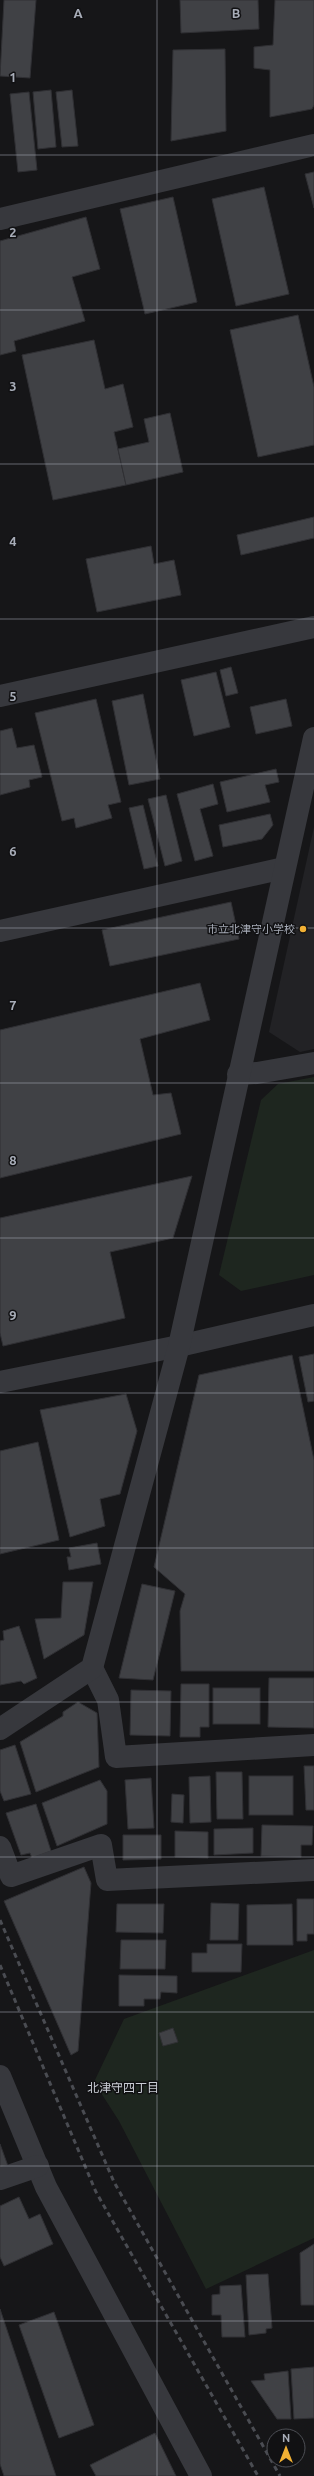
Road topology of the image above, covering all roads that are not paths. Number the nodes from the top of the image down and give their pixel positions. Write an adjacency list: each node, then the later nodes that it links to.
1 (314, 146): 2 (street)
2 (0, 219)
3 (314, 627): 4 (street)
4 (0, 696)
5 (314, 738): 6 (street)
6 (284, 868): 7 (street); 9 (street)
7 (0, 931)
8 (314, 1063): 9 (street)
9 (238, 1074): 11 (street)
10 (314, 1315): 11 (street)
11 (179, 1346): 12 (street); 13 (street)
12 (0, 1382)
13 (92, 1668): 14 (street); 15 (street)
14 (0, 1729)
15 (314, 1745)
16 (0, 1847): 17 (street)
17 (314, 1870)
18 (0, 2076): 19 (street)
19 (38, 2166): 20 (street); 21 (street)
20 (0, 2179)
21 (201, 2476)

